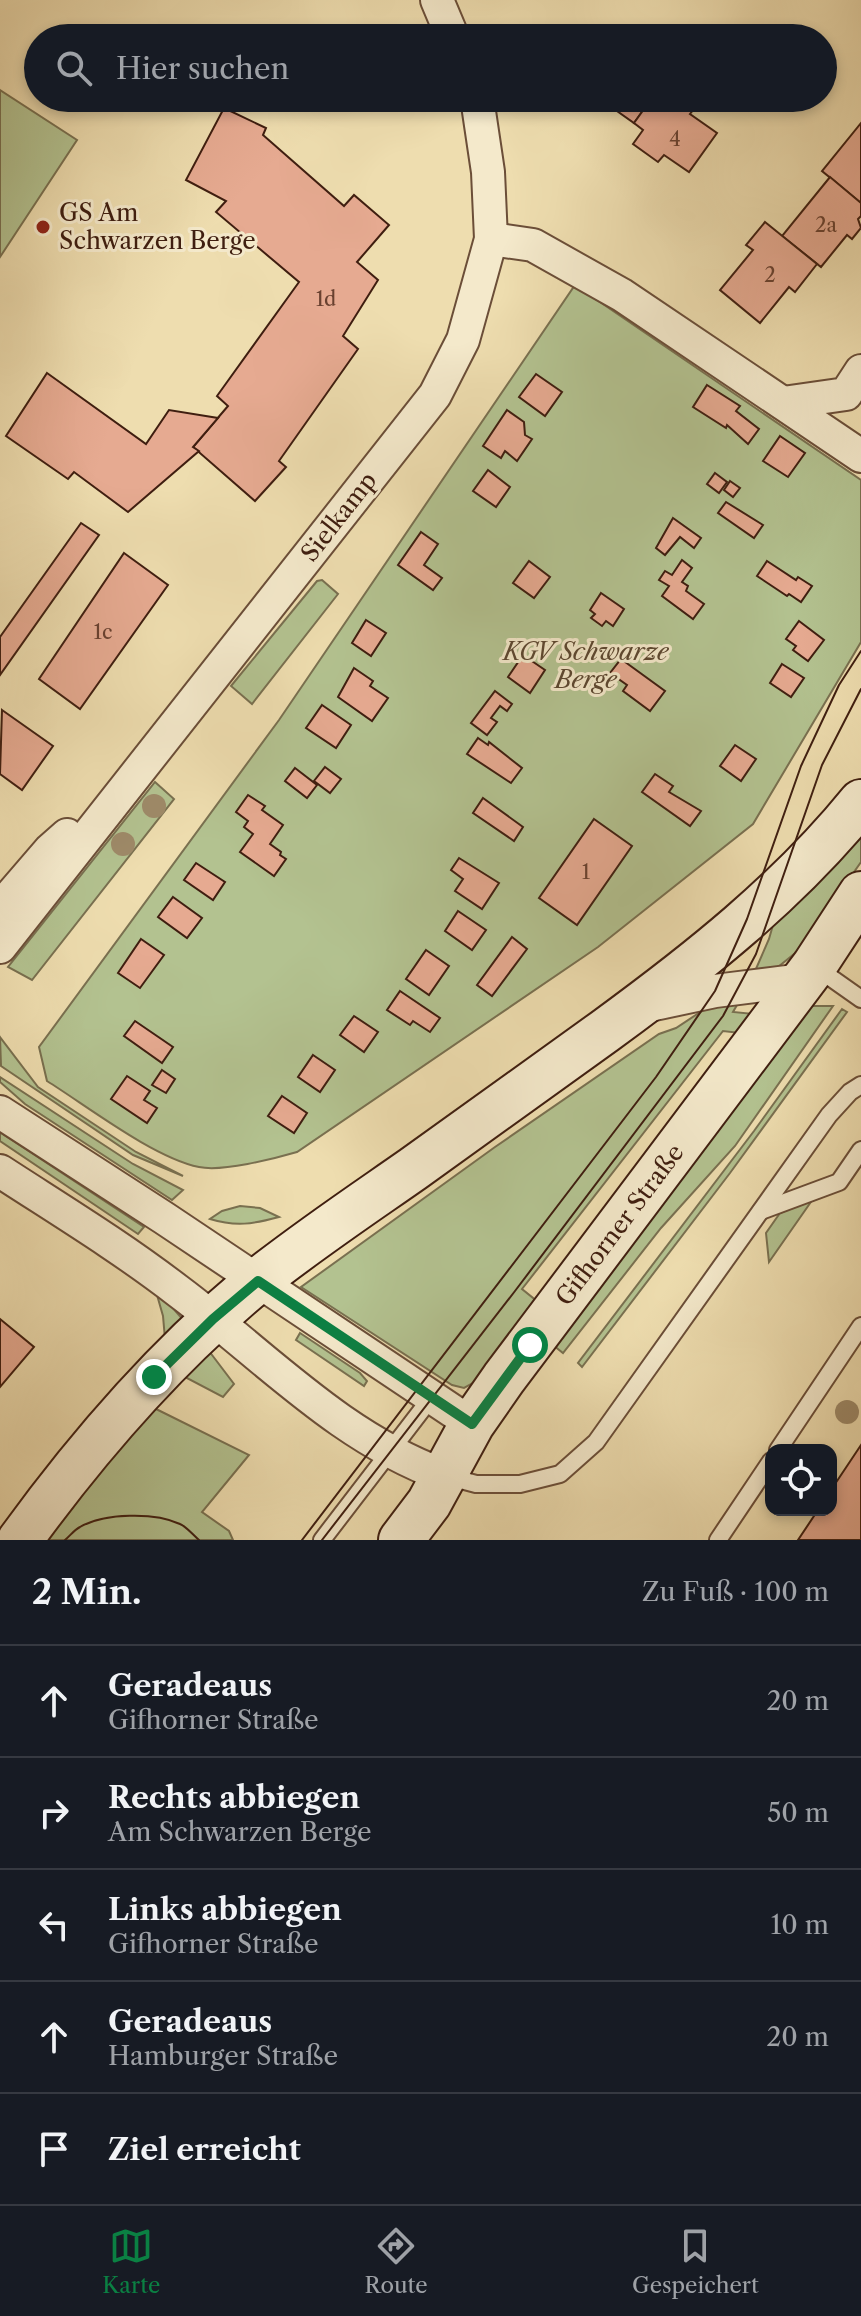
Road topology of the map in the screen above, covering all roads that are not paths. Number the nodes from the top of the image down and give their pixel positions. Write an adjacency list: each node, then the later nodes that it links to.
1 (437, 0): 2 (street)
2 (447, 24)
3 (479, 112): 4 (street, Sielkamp)
4 (491, 239): 6 (street); 8 (street, Sielkamp)
5 (861, 371): 6 (street)
6 (783, 403): 7 (street)
7 (861, 456)
8 (141, 770): 11 (street, Sielkamp); 12 (street, Sielkamp)
9 (861, 802): 15 (main road)
10 (861, 894): 13 (main road, Gifhorner Straße)
11 (0, 908)
12 (0, 947)
13 (809, 973): 14 (lane); 15 (street); 25 (main road, Gifhorner Straße)
14 (861, 999)
15 (637, 1008): 21 (main road)
16 (861, 1085): 20 (lane)
17 (0, 1112): 21 (street)
18 (861, 1150): 20 (lane)
19 (0, 1171): 22 (street)
20 (761, 1211): 29 (lane)
21 (258, 1281): 22 (main road); 24 (street)
22 (213, 1319): 27 (street); 30 (main road)
23 (861, 1326): 26 (lane)
24 (431, 1398): 25 (street); 27 (lane)
25 (472, 1424): 29 (main road, Gifhorner Straße)
26 (782, 1444)
27 (391, 1453): 29 (street); 31 (lane)
28 (765, 1470): 33 (lane)
29 (443, 1475): 32 (main road, Gifhorner Straße)
30 (20, 1540)
31 (322, 1540)
32 (401, 1540)
33 (718, 1540)

